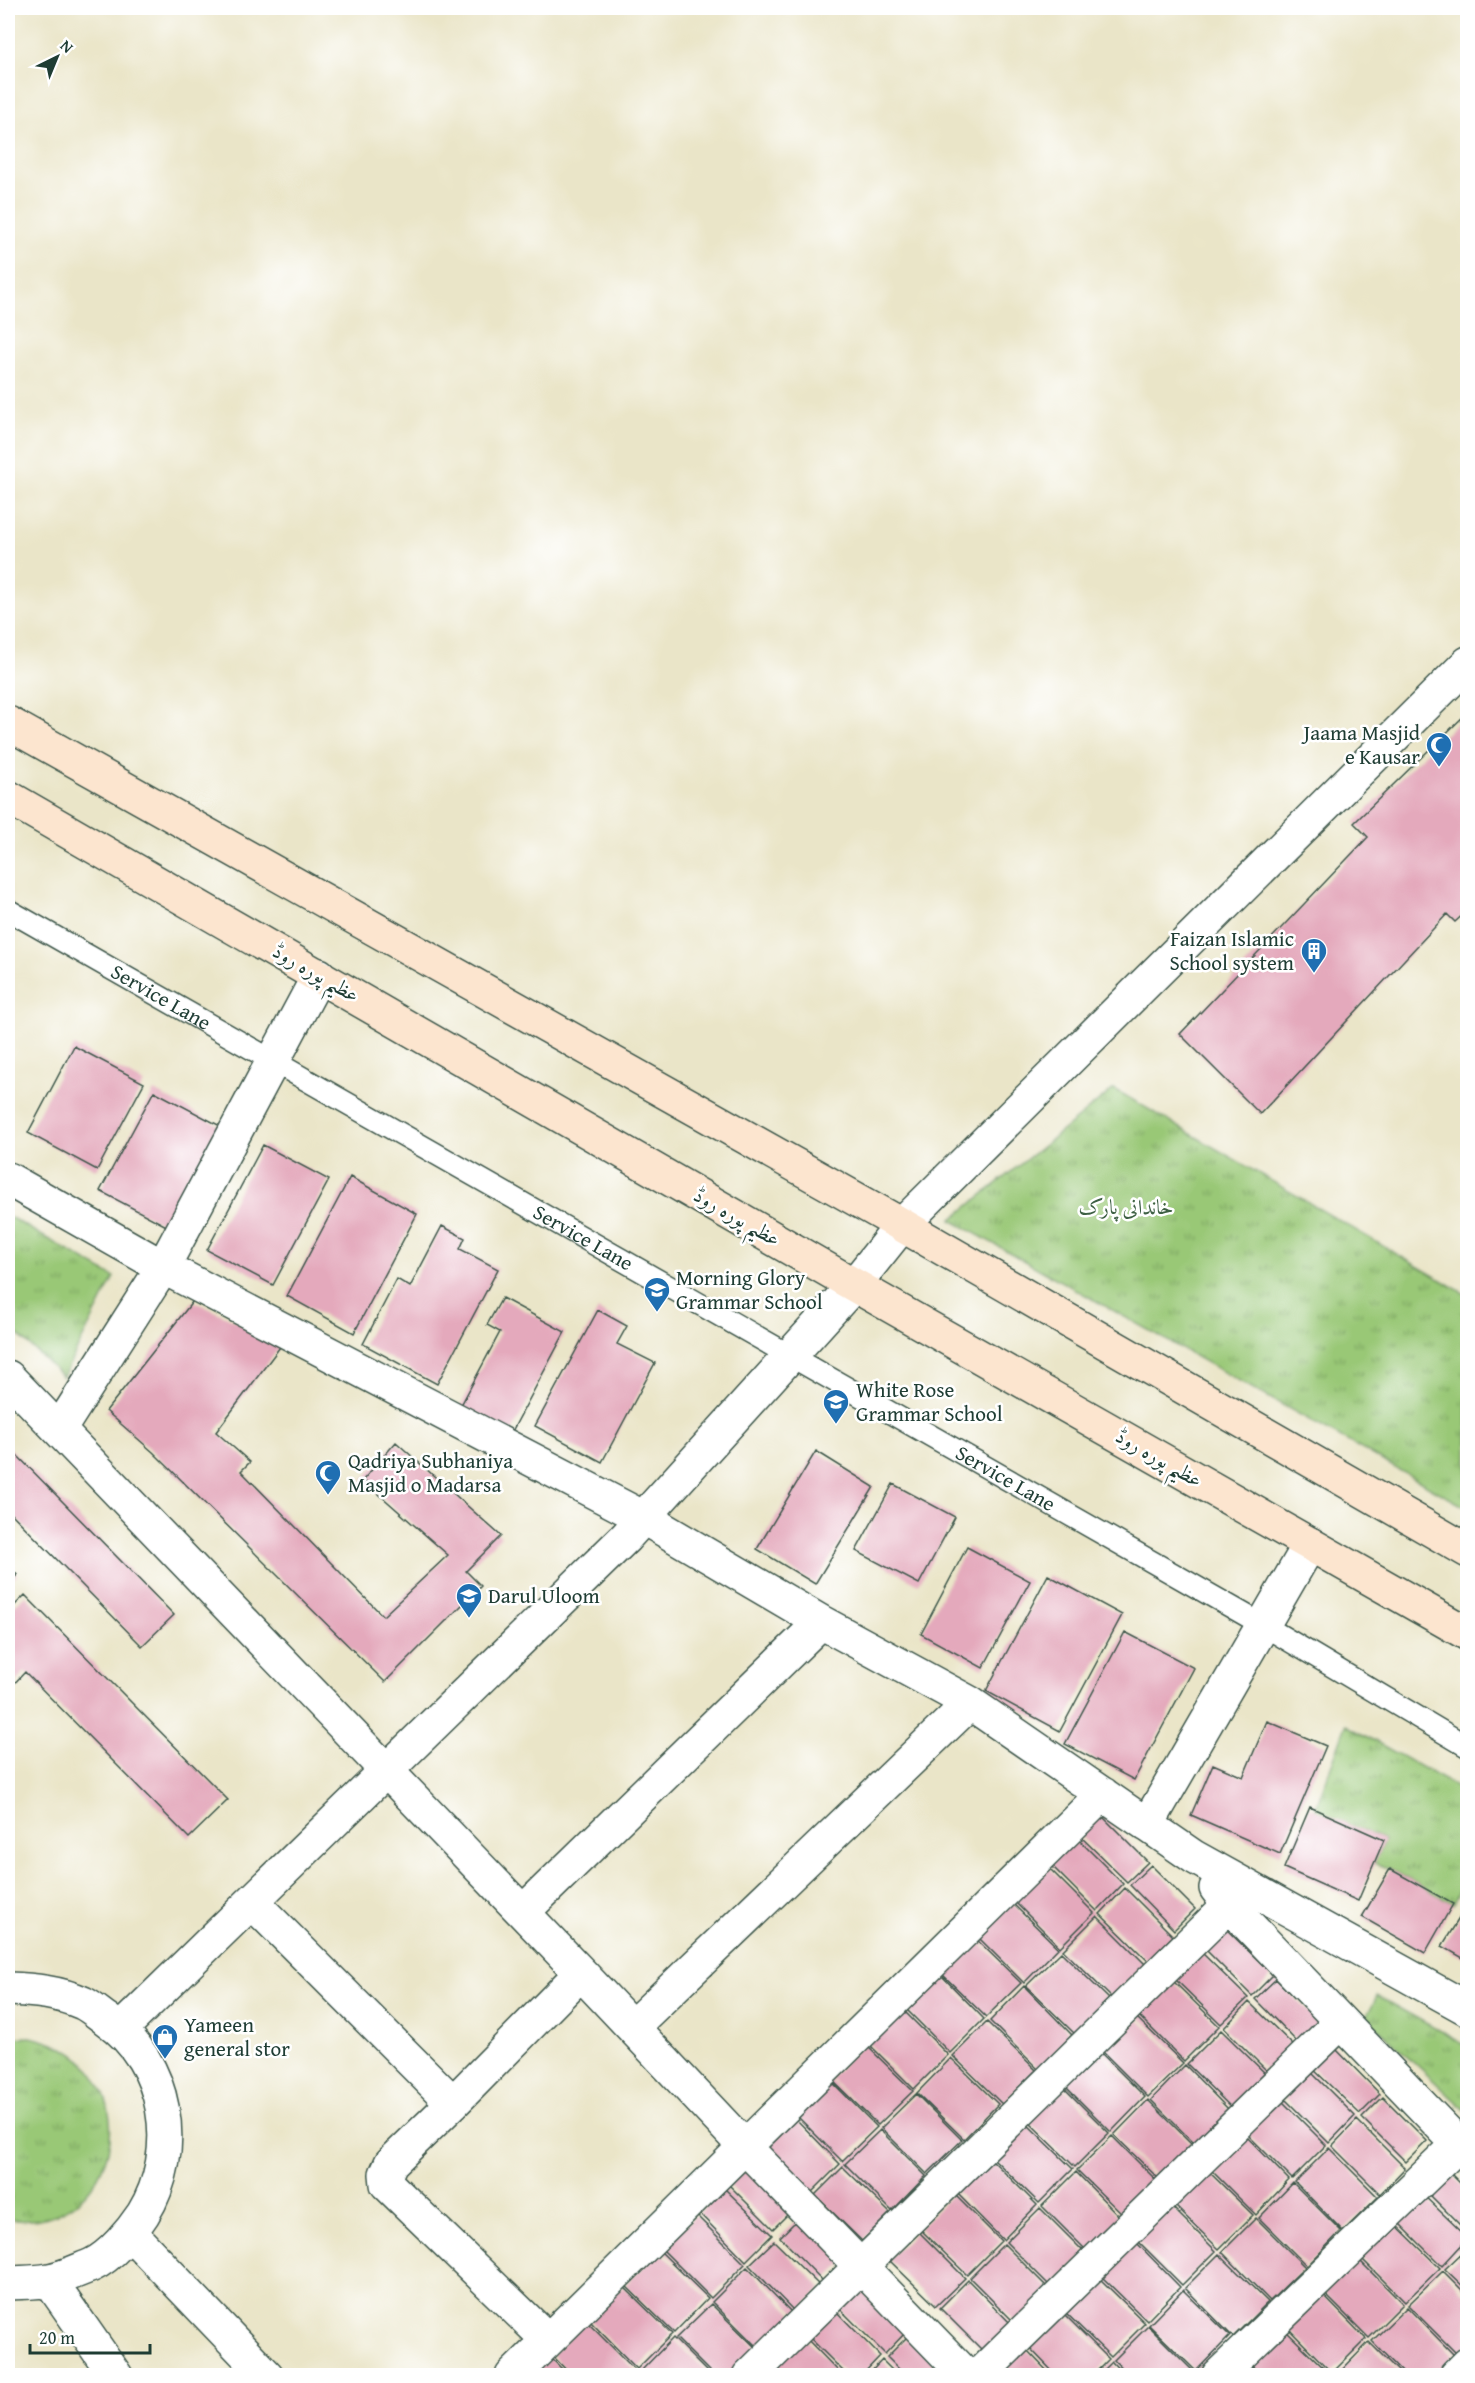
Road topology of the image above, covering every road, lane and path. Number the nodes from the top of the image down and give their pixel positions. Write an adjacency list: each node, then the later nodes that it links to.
1 (1467, 663): 8 (street)
2 (8, 723): 8 (main road)
3 (8, 797): 5 (main road, عظیم پورہ روڈ)
4 (8, 910): 6 (lane, Service Lane)
5 (319, 975): 6 (street); 10 (main road, عظیم پورہ روڈ)
6 (273, 1062): 9 (street); 11 (lane, Service Lane)
7 (8, 1179): 9 (street)
8 (902, 1226): 10 (street); 16 (main road)
9 (163, 1267): 13 (street); 14 (street)
10 (854, 1285): 11 (street); 15 (main road, عظیم پورہ روڈ)
11 (790, 1356): 14 (street); 18 (lane, Service Lane)
12 (10, 1385): 13 (street)
13 (59, 1430): 22 (street)
14 (644, 1518): 17 (street); 22 (street)
15 (1310, 1544): 18 (street); 19 (main road, عظیم پورہ روڈ)
16 (1467, 1551)
17 (821, 1622): 20 (street); 28 (street)
18 (1263, 1625): 21 (lane, Service Lane); 24 (street)
19 (1467, 1634)
20 (970, 1703): 23 (street); 33 (street)
21 (1467, 1747)
22 (387, 1771): 26 (street); 28 (street)
23 (1103, 1794): 24 (street); 36 (street)
24 (1147, 1825): 25 (street)
25 (1194, 1857): 27 (street); 31 (street)
26 (252, 1902): 34 (street); 35 (street)
27 (1229, 1905): 32 (street); 39 (street)
28 (523, 1912): 29 (street)
29 (581, 1973): 33 (street); 35 (street)
30 (8, 1989): 34 (street)
31 (1467, 2009)
32 (1341, 2022): 37 (street); 49 (street)
33 (632, 2027): 36 (street)
34 (121, 2029): 38 (street)
35 (453, 2103): 42 (street)
36 (745, 2147): 39 (street); 42 (street)
37 (1463, 2149): 50 (street)
38 (130, 2233): 40 (street); 45 (street)
39 (862, 2266): 47 (street); 48 (street)
40 (50, 2280): 41 (street); 44 (street)
41 (8, 2283)
42 (548, 2340): 46 (street)
43 (1467, 2364): 51 (street)
44 (116, 2376)
45 (267, 2376)
46 (512, 2376)
47 (749, 2376)
48 (967, 2376)
49 (978, 2376)
50 (1218, 2376)
51 (1456, 2376)

